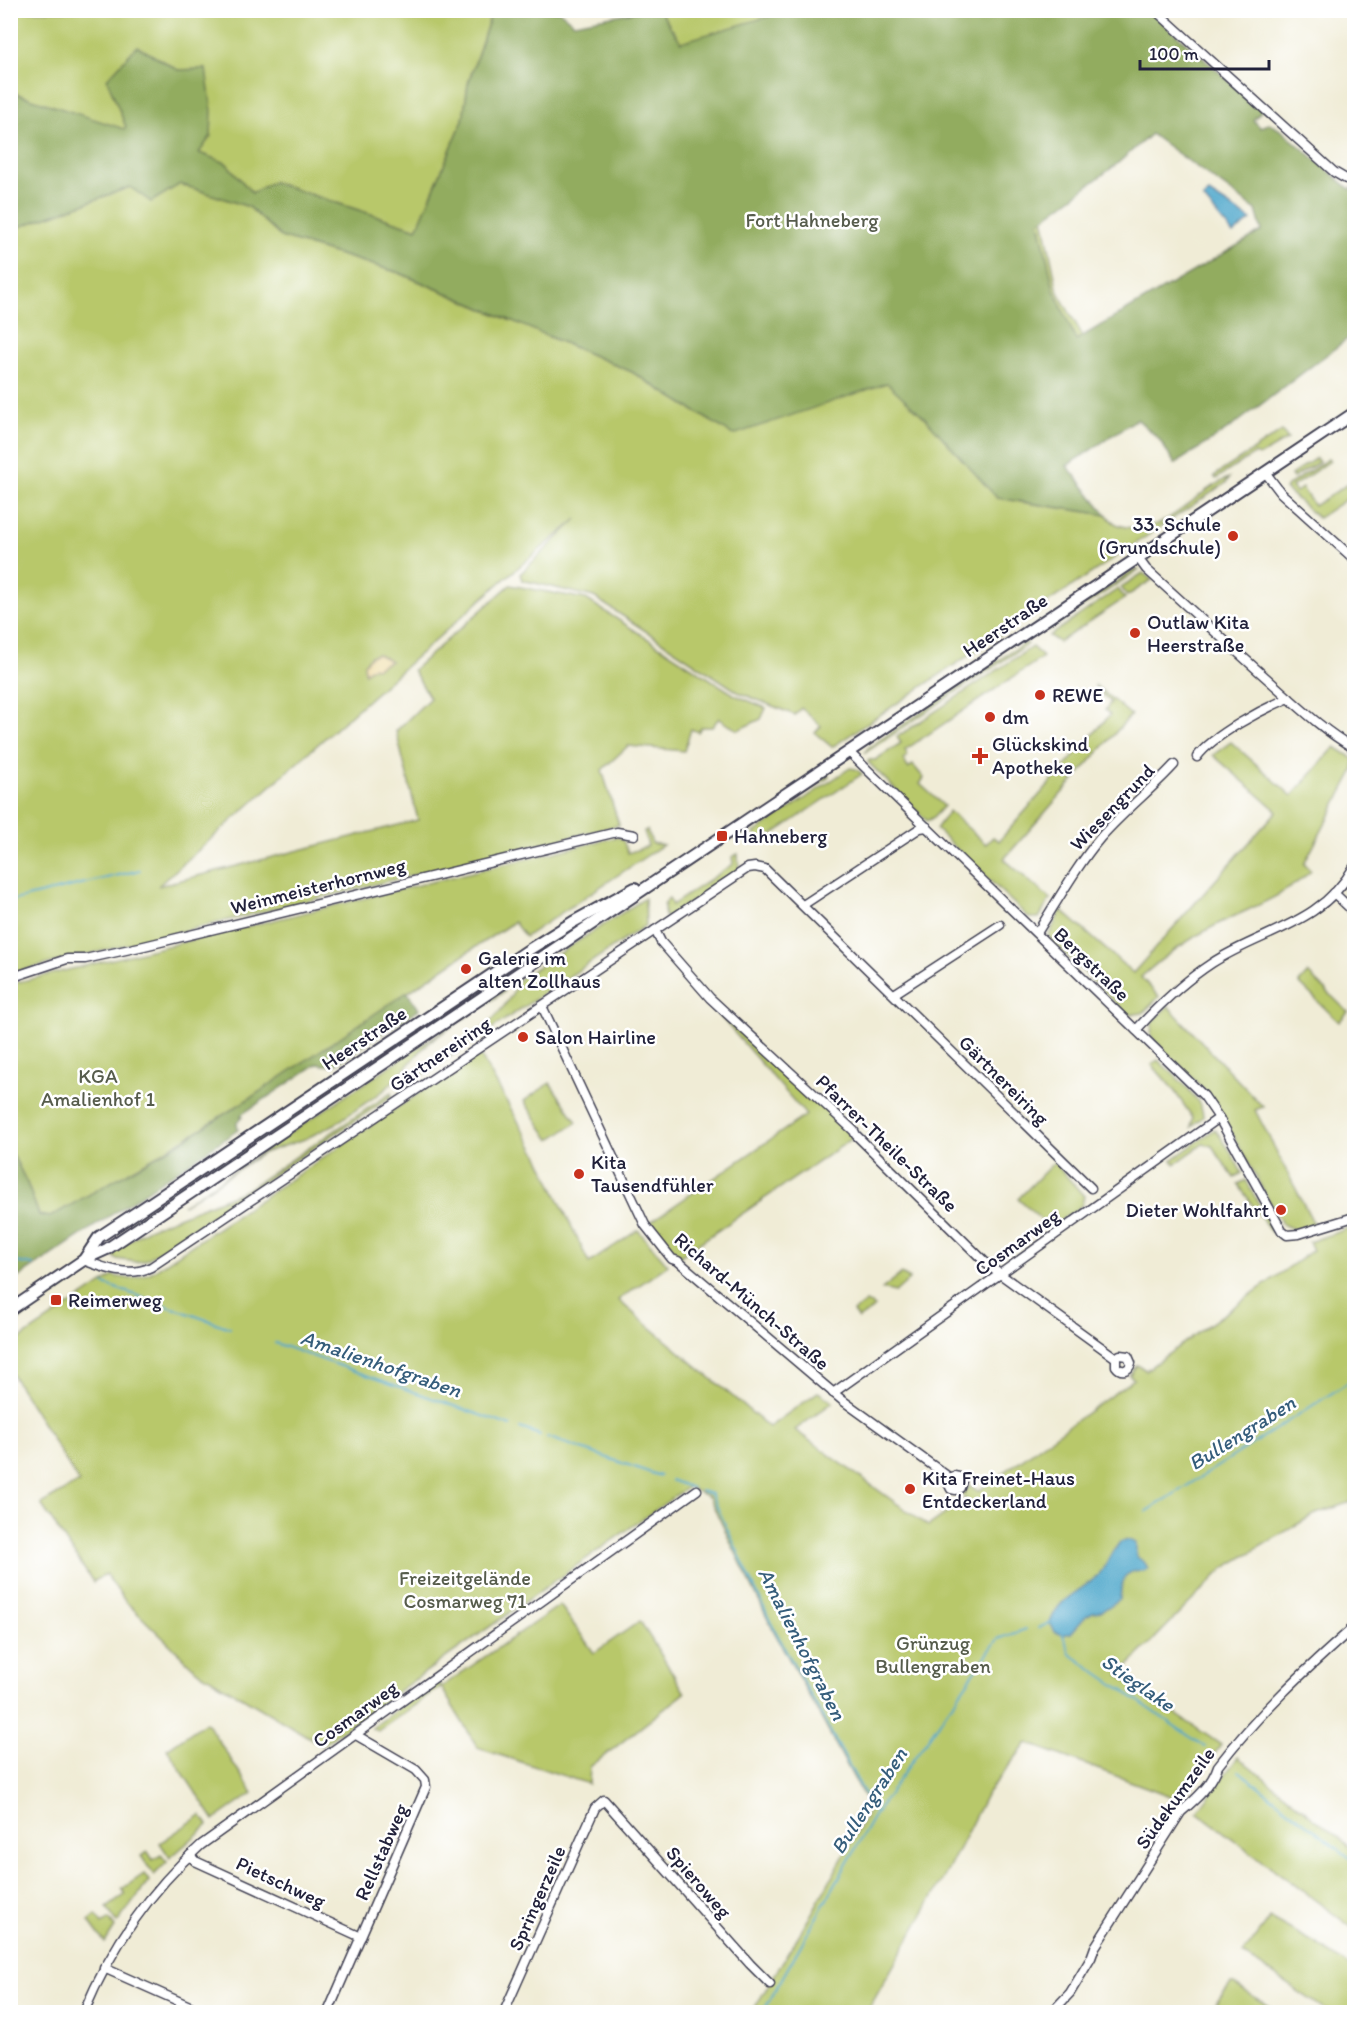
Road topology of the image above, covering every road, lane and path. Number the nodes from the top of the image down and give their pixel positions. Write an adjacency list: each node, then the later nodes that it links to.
1 (1155, 10): 2 (street)
2 (1354, 179)
3 (1354, 413): 4 (main road, Heerstraße)
4 (1264, 472): 5 (main road, Heerstraße); 6 (street)
5 (1138, 558): 7 (street); 9 (main road, Heerstraße)
6 (1354, 559)
7 (1289, 698): 8 (street); 10 (street)
8 (1354, 748)
9 (849, 752): 12 (street, Bergstraße); 28 (main road, Heerstraße)
10 (1197, 757)
11 (1174, 765): 20 (street, Wiesengrund)
12 (927, 827): 16 (street); 20 (street, Bergstraße)
13 (634, 835): 21 (street, Weinmeisterhornweg)
14 (1354, 867): 15 (street)
15 (1334, 893): 17 (street); 24 (street)
16 (803, 906): 19 (street, Gärtnereiring); 22 (street, Gärtnereiring)
17 (1354, 912)
18 (1000, 925): 22 (street)
19 (655, 930): 23 (street, Gärtnereiring); 29 (street, Pfarrer-Theile-Straße)
20 (1036, 933): 24 (street, Bergstraße)
21 (10, 978)
22 (894, 994): 26 (street, Gärtnereiring)
23 (542, 1006): 28 (street, Gärtnereiring); 32 (street, Richard-Münch-Straße)
24 (1136, 1029): 25 (street, Bergstraße)
25 (1219, 1118): 27 (street, Bergstraße); 29 (street, Cosmarweg)
26 (1091, 1188)
27 (1354, 1217)
28 (84, 1259): 30 (main road, Heerstraße)
29 (1000, 1274): 31 (street, Pfarrer-Theile-Straße); 32 (street, Cosmarweg)
30 (10, 1310)
31 (1116, 1358)
32 (834, 1393): 33 (street, Richard-Münch-Straße)
33 (950, 1478)
34 (697, 1490): 36 (street, Cosmarweg)
35 (1354, 1627): 46 (street, Südekumzeile)
36 (356, 1735): 38 (street, Cosmarweg); 39 (street, Rellstabweg)
37 (604, 1800): 41 (street, Spieroweg); 45 (street, Springerzeile)
38 (190, 1855): 39 (street, Pietschweg); 40 (street, Cosmarweg)
39 (361, 1937): 44 (street, Rellstabweg)
40 (104, 1968): 42 (street, Cosmarweg); 43 (street)
41 (770, 1984)
42 (84, 2013)
43 (203, 2013)
44 (328, 2013)
45 (504, 2013)
46 (1052, 2013)

